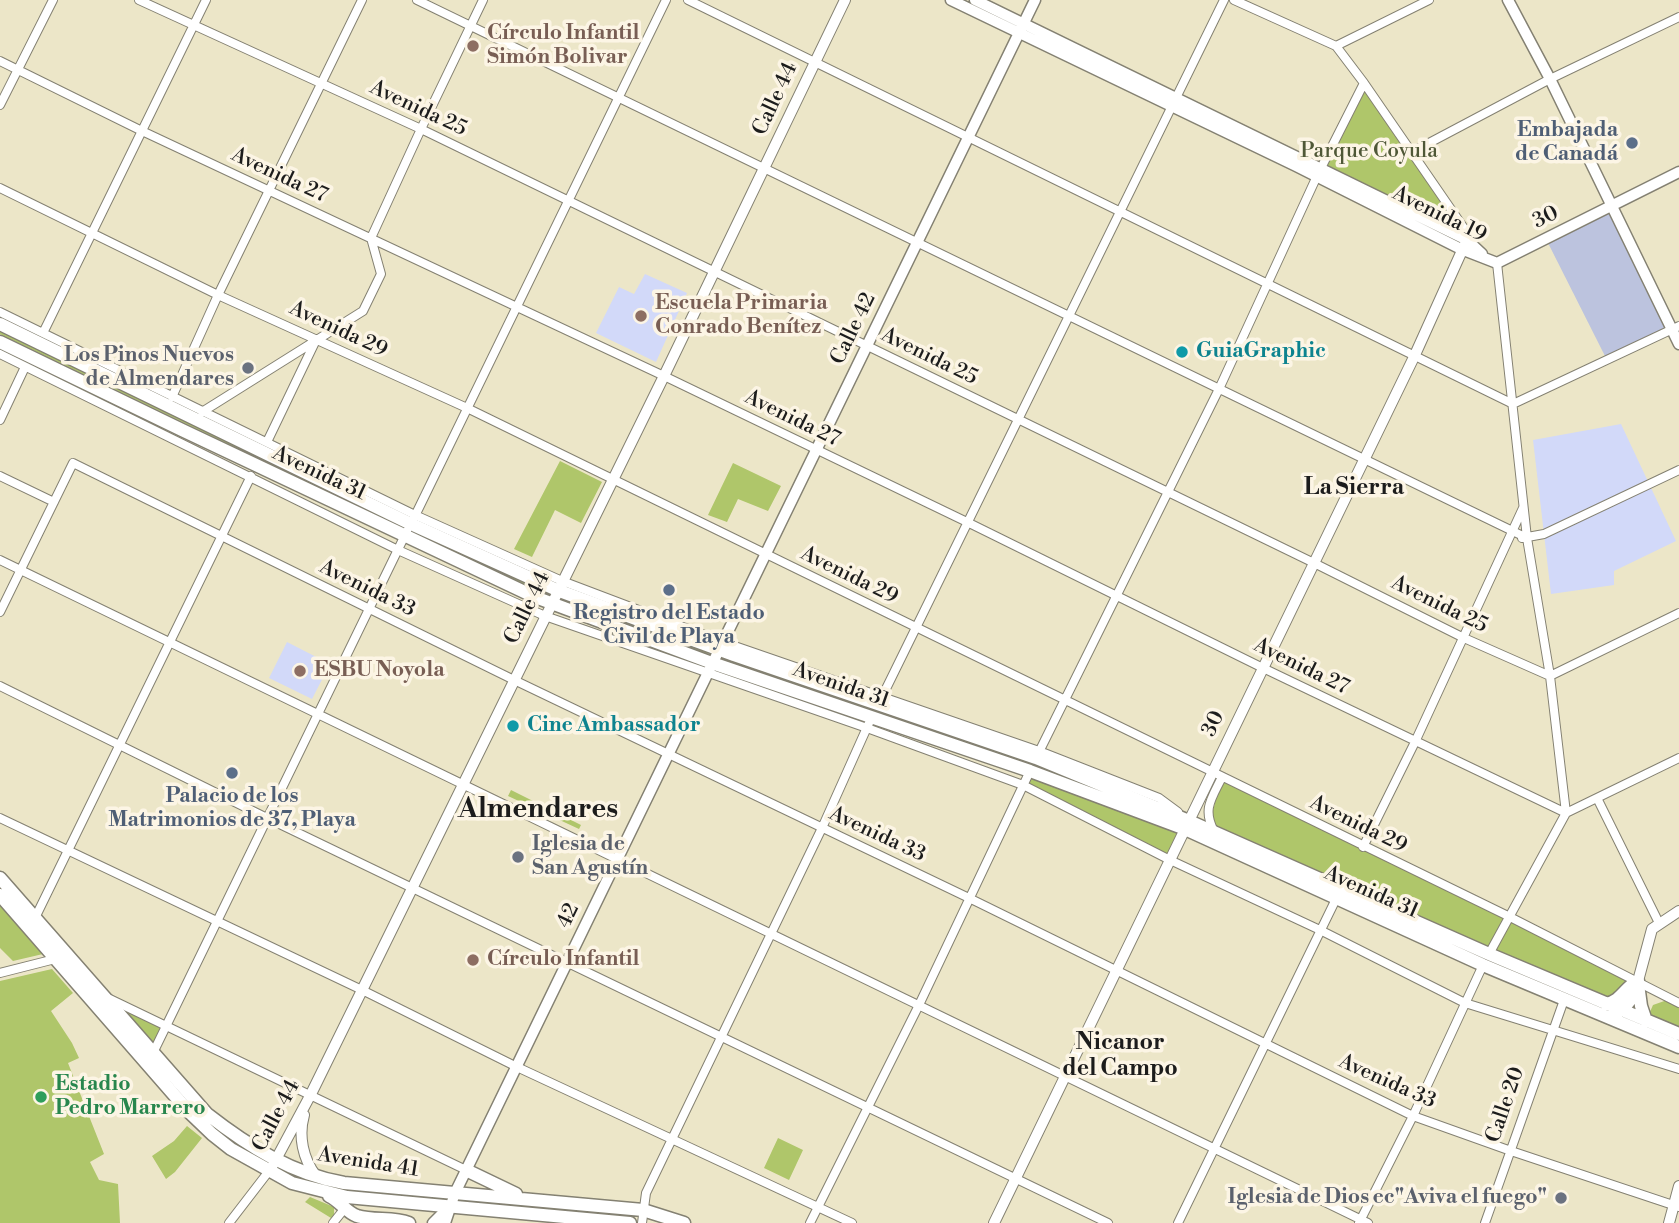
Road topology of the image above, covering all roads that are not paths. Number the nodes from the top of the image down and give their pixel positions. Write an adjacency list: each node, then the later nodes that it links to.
1 (52, 0): 24 (street)
2 (139, 0): 19 (street, Avenida 25)
3 (206, 0): 19 (street)
4 (362, 0): 27 (street)
5 (417, 0): 18 (street)
6 (483, 0): 18 (street)
7 (666, 0): 28 (street)
8 (688, 0): 23 (street)
9 (845, 0): 23 (street, Calle 44)
10 (951, 0): 20 (main road, Avenida 19)
11 (975, 0): 20 (main road, Avenida 19)
12 (1035, 0): 20 (main road)
13 (1224, 0): 29 (street)
14 (1234, 0): 21 (street)
15 (1429, 0): 21 (street)
16 (1508, 0): 25 (main road)
17 (1679, 17): 25 (street)
18 (471, 25): 28 (street); 31 (street)
19 (193, 26): 27 (street, Avenida 25); 32 (street)
20 (1021, 28): 29 (main road, Avenida 19); 33 (main road, Calle 42)
21 (1336, 46): 26 (street)
22 (0, 61): 24 (street, Avenida 27)
23 (815, 61): 33 (street); 35 (street, Calle 44)
24 (18, 69): 30 (street); 32 (street, Avenida 27)
25 (1550, 79): 34 (street); 41 (main road)
26 (1364, 83): 34 (street); 36 (street)
27 (322, 85): 31 (street, Avenida 25); 39 (street)
28 (619, 96): 35 (street); 40 (street)
29 (1173, 102): 36 (main road, Avenida 19); 42 (street)
30 (0, 105)
31 (421, 129): 40 (street, Avenida 25); 44 (street)
32 (142, 131): 39 (street, Avenida 27); 43 (street)
33 (969, 136): 42 (street); 45 (main road, Calle 42)
34 (1412, 152): 46 (street)
35 (765, 168): 45 (street); 48 (street, Calle 44)
36 (1319, 172): 46 (main road, Avenida 19); 49 (street)
37 (1679, 172): 41 (main road, 30)
38 (0, 188): 43 (street, Avenida 29)
39 (268, 191): 44 (street, Avenida 27); 50 (street)
40 (568, 200): 48 (street, Avenida 25); 51 (street)
41 (1612, 206): 47 (main road, 30); 55 (main road)
42 (1121, 211): 49 (street); 53 (street)
43 (92, 234): 50 (street, Avenida 29); 56 (street)
44 (371, 238): 51 (street, Avenida 27); 57 (street)
45 (917, 242): 53 (street); 60 (main road, Calle 42)
46 (1464, 245): 47 (main road, Avenida 19); 62 (street, 30)
47 (1497, 263): 67 (street)
48 (714, 273): 60 (street, Avenida 25); 64 (street, Calle 44)
49 (1268, 284): 62 (street); 65 (street)
50 (218, 295): 57 (street, Avenida 29); 66 (street)
51 (517, 305): 64 (street, Avenida 27); 68 (street)
52 (0, 312): 56 (street, Avenida 31)
53 (1069, 316): 65 (street); 71 (street)
54 (0, 324): 83 (main road, Avenida 31)
55 (1675, 328): 59 (main road); 67 (street)
56 (43, 333): 66 (street, Avenida 31)
57 (316, 340): 68 (street, Avenida 29); 69 (street); 72 (street)
58 (0, 342): 83 (main road, Avenida 31)
59 (1679, 344)
60 (867, 346): 71 (street, Avenida 25); 73 (main road, Calle 42)
61 (0, 354): 63 (street, Avenida 31)
62 (1414, 357): 67 (street); 74 (street, 30)
63 (25, 366): 70 (street); 77 (street, Avenida 31)
64 (664, 376): 73 (street, Avenida 27); 78 (street, Calle 44)
65 (1219, 389): 74 (street); 79 (street)
66 (172, 397): 69 (street, Avenida 31)
67 (1513, 404): 81 (street)
68 (467, 408): 78 (street, Avenida 29); 83 (street)
69 (202, 412): 72 (street, Avenida 31)
70 (0, 419)
71 (1018, 419): 79 (street, Avenida 25); 82 (street)
72 (267, 442): 83 (street, Avenida 31)
73 (816, 450): 82 (street, Avenida 27); 89 (main road, Calle 42)
74 (1363, 460): 84 (street); 91 (street, 30)
75 (1679, 470): 86 (street)
76 (0, 476): 80 (street)
77 (251, 476): 85 (street); 88 (street, Avenida 31)
78 (613, 480): 89 (street, Avenida 29); 93 (street, Calle 44)
79 (1167, 493): 91 (street, Avenida 25); 94 (street)
80 (54, 502): 85 (street, Avenida 33); 92 (street)
81 (1524, 506): 84 (street); 86 (street)
82 (967, 522): 94 (street, Avenida 27); 100 (street)
83 (410, 525): 88 (street); 93 (main road, Avenida 31); 95 (main road, Avenida 31)
84 (1512, 531): 86 (street); 87 (street)
85 (221, 537): 96 (street, Avenida 33); 102 (street)
86 (1527, 538): 87 (street); 106 (street)
87 (1507, 543): 101 (street)
88 (398, 550): 96 (street); 99 (street, Avenida 31)
89 (765, 555): 100 (street, Avenida 29); 103 (main road, Calle 42)
90 (0, 560): 92 (street)
91 (1314, 562): 101 (street, Avenida 25); 104 (street, 30)
92 (20, 570): 97 (street); 102 (street)
93 (560, 586): 95 (street, Calle 44); 103 (main road, Avenida 31)
94 (1116, 595): 104 (street, Avenida 27); 109 (street)
95 (551, 603): 99 (street, Calle 44); 105 (main road, Avenida 31)
96 (369, 609): 107 (street, Avenida 33); 111 (street)
97 (0, 612)
98 (1679, 613): 106 (street)
99 (545, 616): 105 (street, Avenida 31); 107 (street, Calle 44)
100 (915, 628): 109 (street, Avenida 29); 110 (street)
101 (1464, 638): 106 (street, Avenida 25); 113 (street)
102 (171, 642): 111 (street); 114 (street)
103 (721, 646): 105 (main road, 42); 110 (main road, Avenida 31)
104 (1263, 668): 113 (street, Avenida 27); 119 (street, 30)
105 (710, 669): 112 (main road, Avenida 31); 116 (main road, 42)
106 (1550, 676): 123 (street)
107 (514, 680): 116 (street, Avenida 33); 120 (street, Calle 44)
108 (0, 686): 114 (street)
109 (1065, 699): 115 (street); 119 (street, Avenida 29)
110 (880, 700): 115 (main road, Avenida 31)
111 (318, 713): 120 (street); 125 (street)
112 (869, 722): 118 (main road, Avenida 31); 121 (street, Avenida 31); 127 (street)
113 (1415, 742): 123 (street, Avenida 27); 129 (street)
114 (120, 746): 125 (street); 130 (street)
115 (1037, 754): 126 (main road, Avenida 31)
116 (668, 755): 127 (street, Avenida 33); 131 (main road, 42)
117 (1679, 758): 122 (street)
118 (1030, 771): 121 (street); 126 (main road, Avenida 31)
119 (1217, 775): 126 (street, 30); 128 (street); 129 (street, Avenida 29)
120 (463, 785): 131 (street); 134 (street, Calle 44)
121 (1024, 785): 132 (street, Avenida 31); 136 (street)
122 (1598, 800): 123 (street); 142 (street)
123 (1566, 813): 139 (street)
124 (0, 818): 130 (street)
125 (267, 818): 134 (street); 141 (street)
126 (1187, 825): 128 (main road, Avenida 31); 132 (street, 30); 137 (main road, Avenida 31)
127 (822, 828): 136 (street, Avenida 33); 144 (street)
128 (1214, 831): 146 (main road, Avenida 31)
129 (1363, 847): 139 (street, Avenida 29)
130 (66, 850): 140 (street); 141 (street)
131 (618, 858): 144 (street); 147 (main road, 42)
132 (1170, 860): 143 (street, Avenida 31); 148 (street, 30)
133 (0, 878): 140 (main road, Avenida 41)
134 (412, 886): 147 (street); 151 (street, Calle 44)
135 (0, 895): 145 (main road, Avenida 41)
136 (969, 898): 148 (street, Avenida 33); 156 (street)
137 (1336, 899): 143 (street); 146 (main road, Avenida 31)
138 (1679, 911): 142 (street)
139 (1508, 916): 146 (street); 150 (street, Avenida 29)
140 (34, 918): 152 (main road, Avenida 41)
141 (217, 923): 151 (street); 160 (street)
142 (1659, 923): 150 (street)
143 (1320, 930): 154 (street, Avenida 31); 164 (street)
144 (771, 932): 156 (street); 163 (street)
145 (55, 959): 149 (street); 166 (main road, Avenida 41)
146 (1486, 960): 153 (main road, Avenida 31); 154 (street); 157 (main road, Avenida 31)
147 (568, 963): 163 (street); 167 (main road, 42)
148 (1116, 970): 164 (street, Avenida 33); 169 (street, 30)
149 (0, 973)
150 (1637, 981): 155 (street, Avenida 29); 157 (main road); 158 (main road); 159 (main road)
151 (362, 990): 167 (street); 170 (street, Calle 44)
152 (101, 994): 160 (street); 166 (main road, Avenida 41)
153 (1564, 1000): 157 (main road, Avenida 31); 161 (street, Calle 20)
154 (1465, 1003): 161 (street, Avenida 31); 172 (street)
155 (1679, 1003)
156 (919, 1005): 169 (street); 171 (street)
157 (1603, 1009): 158 (main road, Avenida 31); 165 (main road, Avenida 31)
158 (1622, 1010): 159 (main road, Avenida 31)
159 (1646, 1020): 162 (main road, Avenida 31)
160 (166, 1027): 166 (street); 170 (street)
161 (1552, 1031): 168 (street, Avenida 31); 175 (street, Calle 20)
162 (1679, 1034)
163 (721, 1036): 171 (street); 173 (street)
164 (1265, 1045): 172 (street, Avenida 33); 174 (street)
165 (1679, 1048)
166 (150, 1058): 176 (main road, Avenida 41)
167 (517, 1067): 173 (street); 177 (main road, 42)
168 (1679, 1069)
169 (1065, 1076): 174 (street); 179 (street, 30)
170 (311, 1094): 176 (street, Calle 44); 177 (street); 178 (street)
171 (868, 1108): 179 (street); 186 (street)
172 (1413, 1116): 175 (street, Avenida 33); 190 (street)
173 (673, 1138): 186 (street); 188 (street)
174 (1214, 1149): 190 (street); 202 (street)
175 (1511, 1151): 185 (street, Avenida 33); 203 (street, Calle 20)
176 (273, 1166): 178 (main road, Avenida 41); 181 (main road, Avenida 41); 191 (street, Calle 44)
177 (466, 1170): 182 (main road, 42); 183 (main road)
178 (317, 1177): 182 (main road, Avenida 41)
179 (1016, 1178): 200 (street, 30); 201 (street)
180 (1679, 1186): 185 (street)
181 (322, 1192): 184 (main road, Avenida 41); 187 (main road)
182 (454, 1193): 183 (main road, Avenida 41); 184 (main road, 42)
183 (533, 1199): 188 (main road, Avenida 41)
184 (449, 1206): 189 (main road, Avenida 41); 194 (main road); 195 (main road)
185 (1676, 1206): 204 (street)
186 (819, 1207): 198 (street); 199 (street)
187 (345, 1208): 192 (street); 193 (main road)
188 (643, 1216): 197 (main road, Avenida 41)
189 (534, 1219): 196 (main road, Avenida 41)
190 (1363, 1222)
191 (229, 1223)
192 (333, 1223)
193 (409, 1223)
194 (433, 1223)
195 (445, 1223)
196 (630, 1223)
197 (684, 1223)
198 (810, 1223)
199 (852, 1223)
200 (994, 1223)
201 (1108, 1223)
202 (1178, 1223)
203 (1485, 1223)
204 (1669, 1223)

